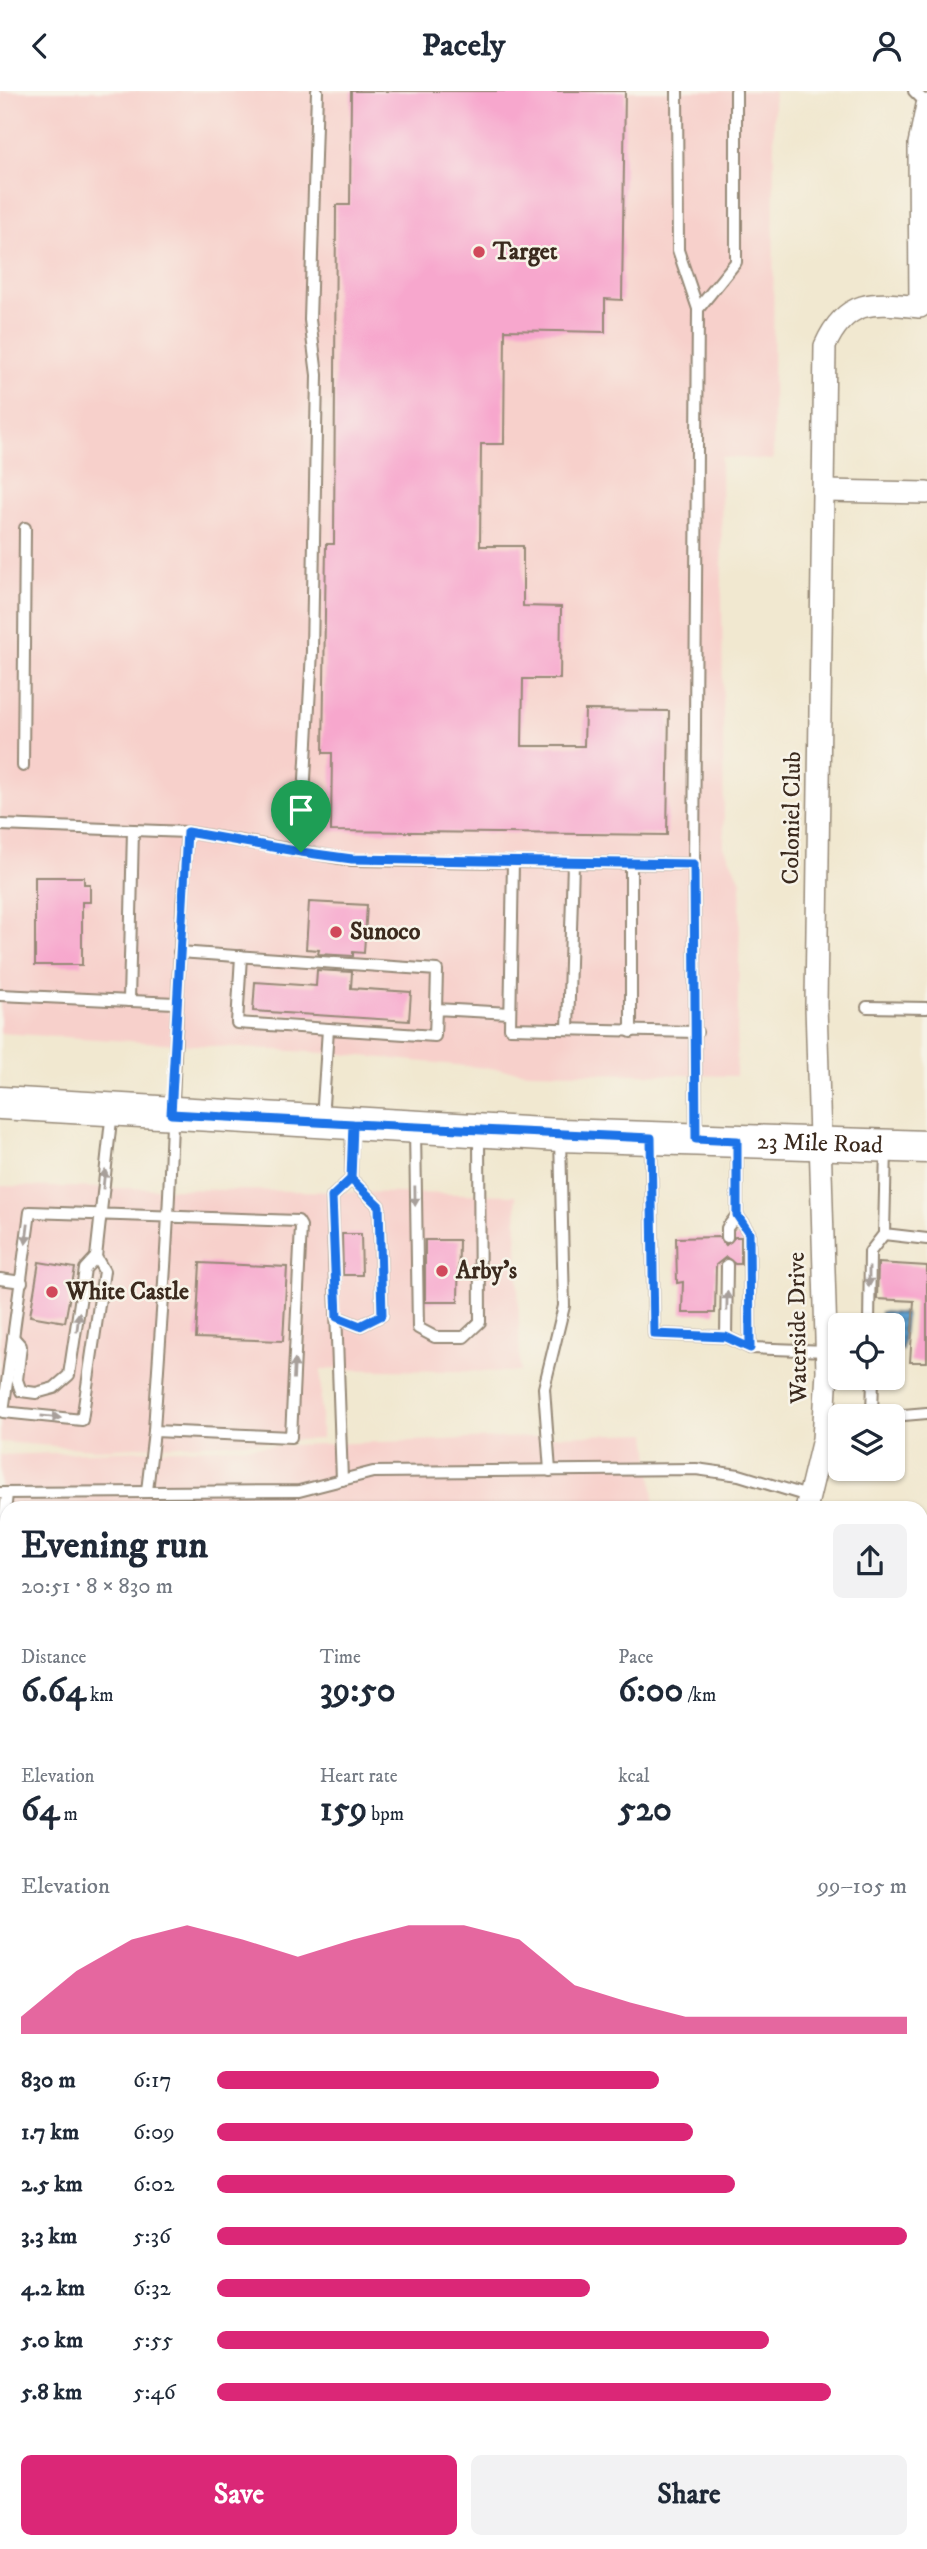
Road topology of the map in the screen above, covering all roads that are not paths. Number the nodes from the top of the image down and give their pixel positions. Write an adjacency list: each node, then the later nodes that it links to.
1 (317, 91): 15 (lane)
2 (677, 91): 7 (lane)
3 (736, 91): 7 (lane)
4 (915, 91): 5 (lane)
5 (927, 105): 6 (street)
6 (923, 307): 8 (street, Coloniel Club)
7 (698, 309): 19 (lane)
8 (824, 491): 9 (street); 43 (street, Coloniel Club)
9 (927, 493)
10 (25, 529): 11 (lane)
11 (23, 766)
12 (0, 825): 13 (lane)
13 (133, 830): 14 (lane); 23 (lane)
14 (187, 832): 15 (lane); 20 (lane)
15 (301, 852): 16 (lane)
16 (513, 862): 17 (lane); 28 (lane)
17 (573, 863): 18 (lane); 30 (lane)
18 (631, 863): 19 (lane); 31 (lane)
19 (694, 864): 32 (lane)
20 (178, 952): 21 (lane); 24 (lane)
21 (241, 956): 27 (lane); 29 (lane)
22 (0, 995): 23 (lane)
23 (129, 1000): 24 (lane)
24 (175, 1003): 35 (lane)
25 (867, 1007): 26 (lane)
26 (927, 1008)
27 (436, 1009): 28 (lane); 29 (lane)
28 (510, 1013): 30 (lane)
29 (328, 1029): 36 (lane)
30 (568, 1030): 31 (lane)
31 (631, 1032): 32 (lane)
32 (697, 1032): 41 (lane)
33 (0, 1103): 34 (main road, 23 Mile Road)
34 (112, 1110): 35 (main road, 23 Mile Road); 47 (lane, one-way to 34)
35 (171, 1114): 36 (main road, 23 Mile Road); 49 (lane)
36 (337, 1123): 37 (main road, 23 Mile Road); 46 (lane)
37 (415, 1128): 38 (main road, 23 Mile Road); 38 (lane, one-way to 38)
38 (479, 1131): 39 (main road, 23 Mile Road)
39 (560, 1135): 40 (main road, 23 Mile Road); 67 (lane)
40 (651, 1138): 41 (main road, 23 Mile Road); 60 (lane)
41 (696, 1139): 42 (main road, 23 Mile Road)
42 (737, 1141): 43 (main road, 23 Mile Road); 48 (lane)
43 (821, 1144): 44 (main road, 23 Mile Road); 62 (street, Waterside Drive)
44 (886, 1146): 45 (main road, 23 Mile Road); 50 (lane)
45 (927, 1147)
46 (351, 1179): 58 (lane); 58 (lane)
47 (100, 1214): 49 (lane); 53 (lane); 56 (lane, one-way to 56)
48 (737, 1215): 51 (lane); 61 (lane)
49 (168, 1216): 66 (lane); 66 (lane, one-way to 49)
50 (884, 1234): 52 (lane); 57 (lane, one-way to 57)
51 (727, 1237)
52 (927, 1239)
53 (96, 1257): 59 (lane, one-way to 53); 59 (lane, one-way to 53)
54 (727, 1265): 60 (lane, one-way to 54)
55 (0, 1279): 56 (lane)
56 (22, 1282): 59 (lane)
57 (869, 1313)
58 (337, 1317): 68 (lane)
59 (13, 1337)
60 (726, 1337): 61 (lane)
61 (750, 1348): 62 (lane)
62 (827, 1351): 63 (street, Waterside Drive)
63 (826, 1412): 72 (street, Waterside Drive)
64 (927, 1413): 65 (lane)
65 (905, 1415)
66 (154, 1431): 69 (lane)
67 (550, 1471): 68 (lane); 71 (lane)
68 (342, 1480): 69 (lane)
69 (147, 1491): 70 (lane)
70 (4, 1494)
71 (802, 1501)
72 (808, 1501)

